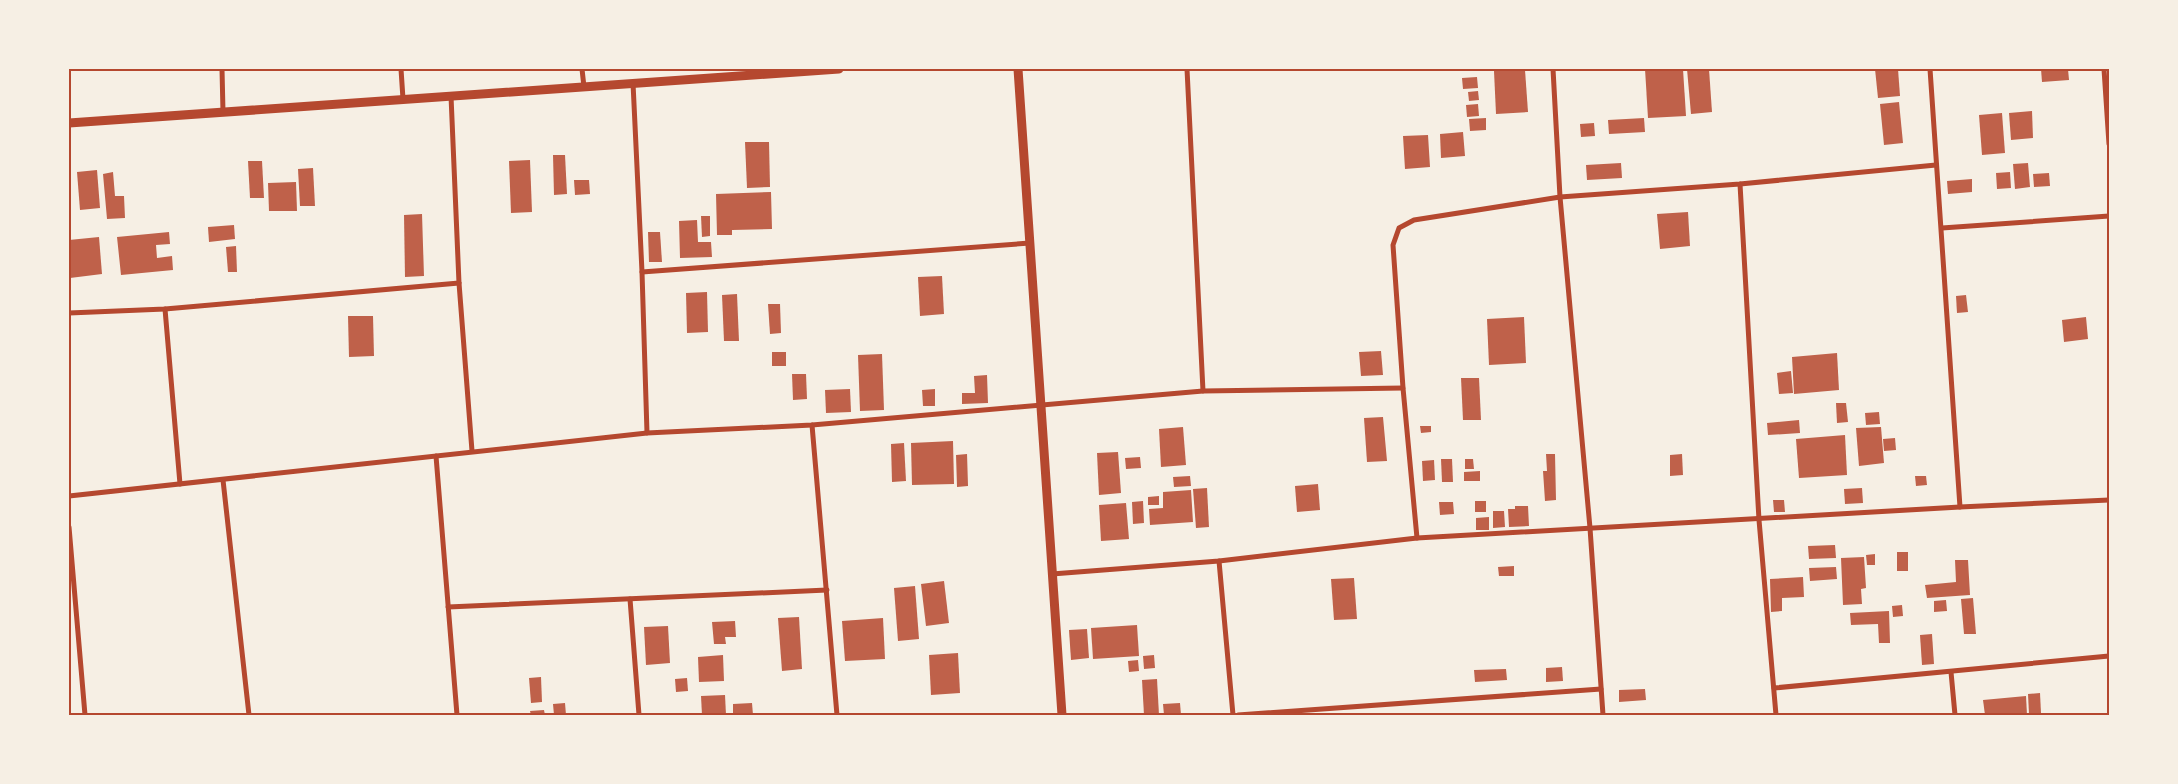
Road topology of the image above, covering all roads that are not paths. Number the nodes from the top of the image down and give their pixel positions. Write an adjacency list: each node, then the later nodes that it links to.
1 (222, 69): 14 (street)
2 (401, 69): 13 (street)
3 (582, 69): 11 (street)
4 (840, 69): 10 (street)
5 (1018, 69): 22 (street)
6 (1187, 69): 28 (street)
7 (1553, 69): 19 (street)
8 (1930, 69): 17 (street)
9 (2104, 69): 16 (street)
10 (633, 83): 11 (street); 23 (street)
11 (584, 86): 12 (street)
12 (451, 96): 13 (street); 24 (street)
13 (403, 99): 14 (street)
14 (223, 112): 15 (street)
15 (69, 123)
16 (2109, 144)
17 (1936, 165): 18 (street); 21 (street)
18 (1740, 184): 19 (street); 39 (street)
19 (1560, 197): 27 (street); 41 (street)
20 (2109, 216): 21 (street)
21 (1942, 228): 38 (street)
22 (1030, 243): 23 (street); 29 (street)
23 (642, 272): 31 (street)
24 (459, 283): 25 (street); 32 (street)
25 (165, 309): 26 (street); 35 (street)
26 (69, 313)
27 (1403, 388): 28 (street); 42 (street)
28 (1203, 391): 29 (street)
29 (1041, 406): 30 (street); 44 (street)
30 (812, 425): 31 (street); 45 (street)
31 (647, 433): 32 (street)
32 (472, 451): 33 (street)
33 (436, 456): 34 (street); 47 (street)
34 (224, 480): 35 (street); 53 (street)
35 (180, 484): 36 (street)
36 (69, 496)
37 (2109, 500): 38 (street)
38 (1960, 507): 39 (street)
39 (1759, 520): 41 (street); 50 (street)
40 (69, 527): 52 (street)
41 (1590, 528): 42 (street); 51 (street)
42 (1417, 538): 43 (street)
43 (1219, 560): 44 (street); 58 (street)
44 (1052, 574): 57 (street)
45 (827, 590): 46 (street); 56 (street)
46 (630, 599): 47 (street); 55 (street)
47 (448, 607): 54 (street)
48 (2109, 656): 49 (street)
49 (1951, 672): 50 (street); 62 (street)
50 (1774, 688): 61 (street)
51 (1601, 689): 59 (street); 60 (street)
52 (85, 715)
53 (249, 715)
54 (457, 715)
55 (639, 715)
56 (837, 715)
57 (1062, 715)
58 (1233, 715)
59 (1238, 715)
60 (1603, 715)
61 (1776, 715)
62 (1955, 715)

